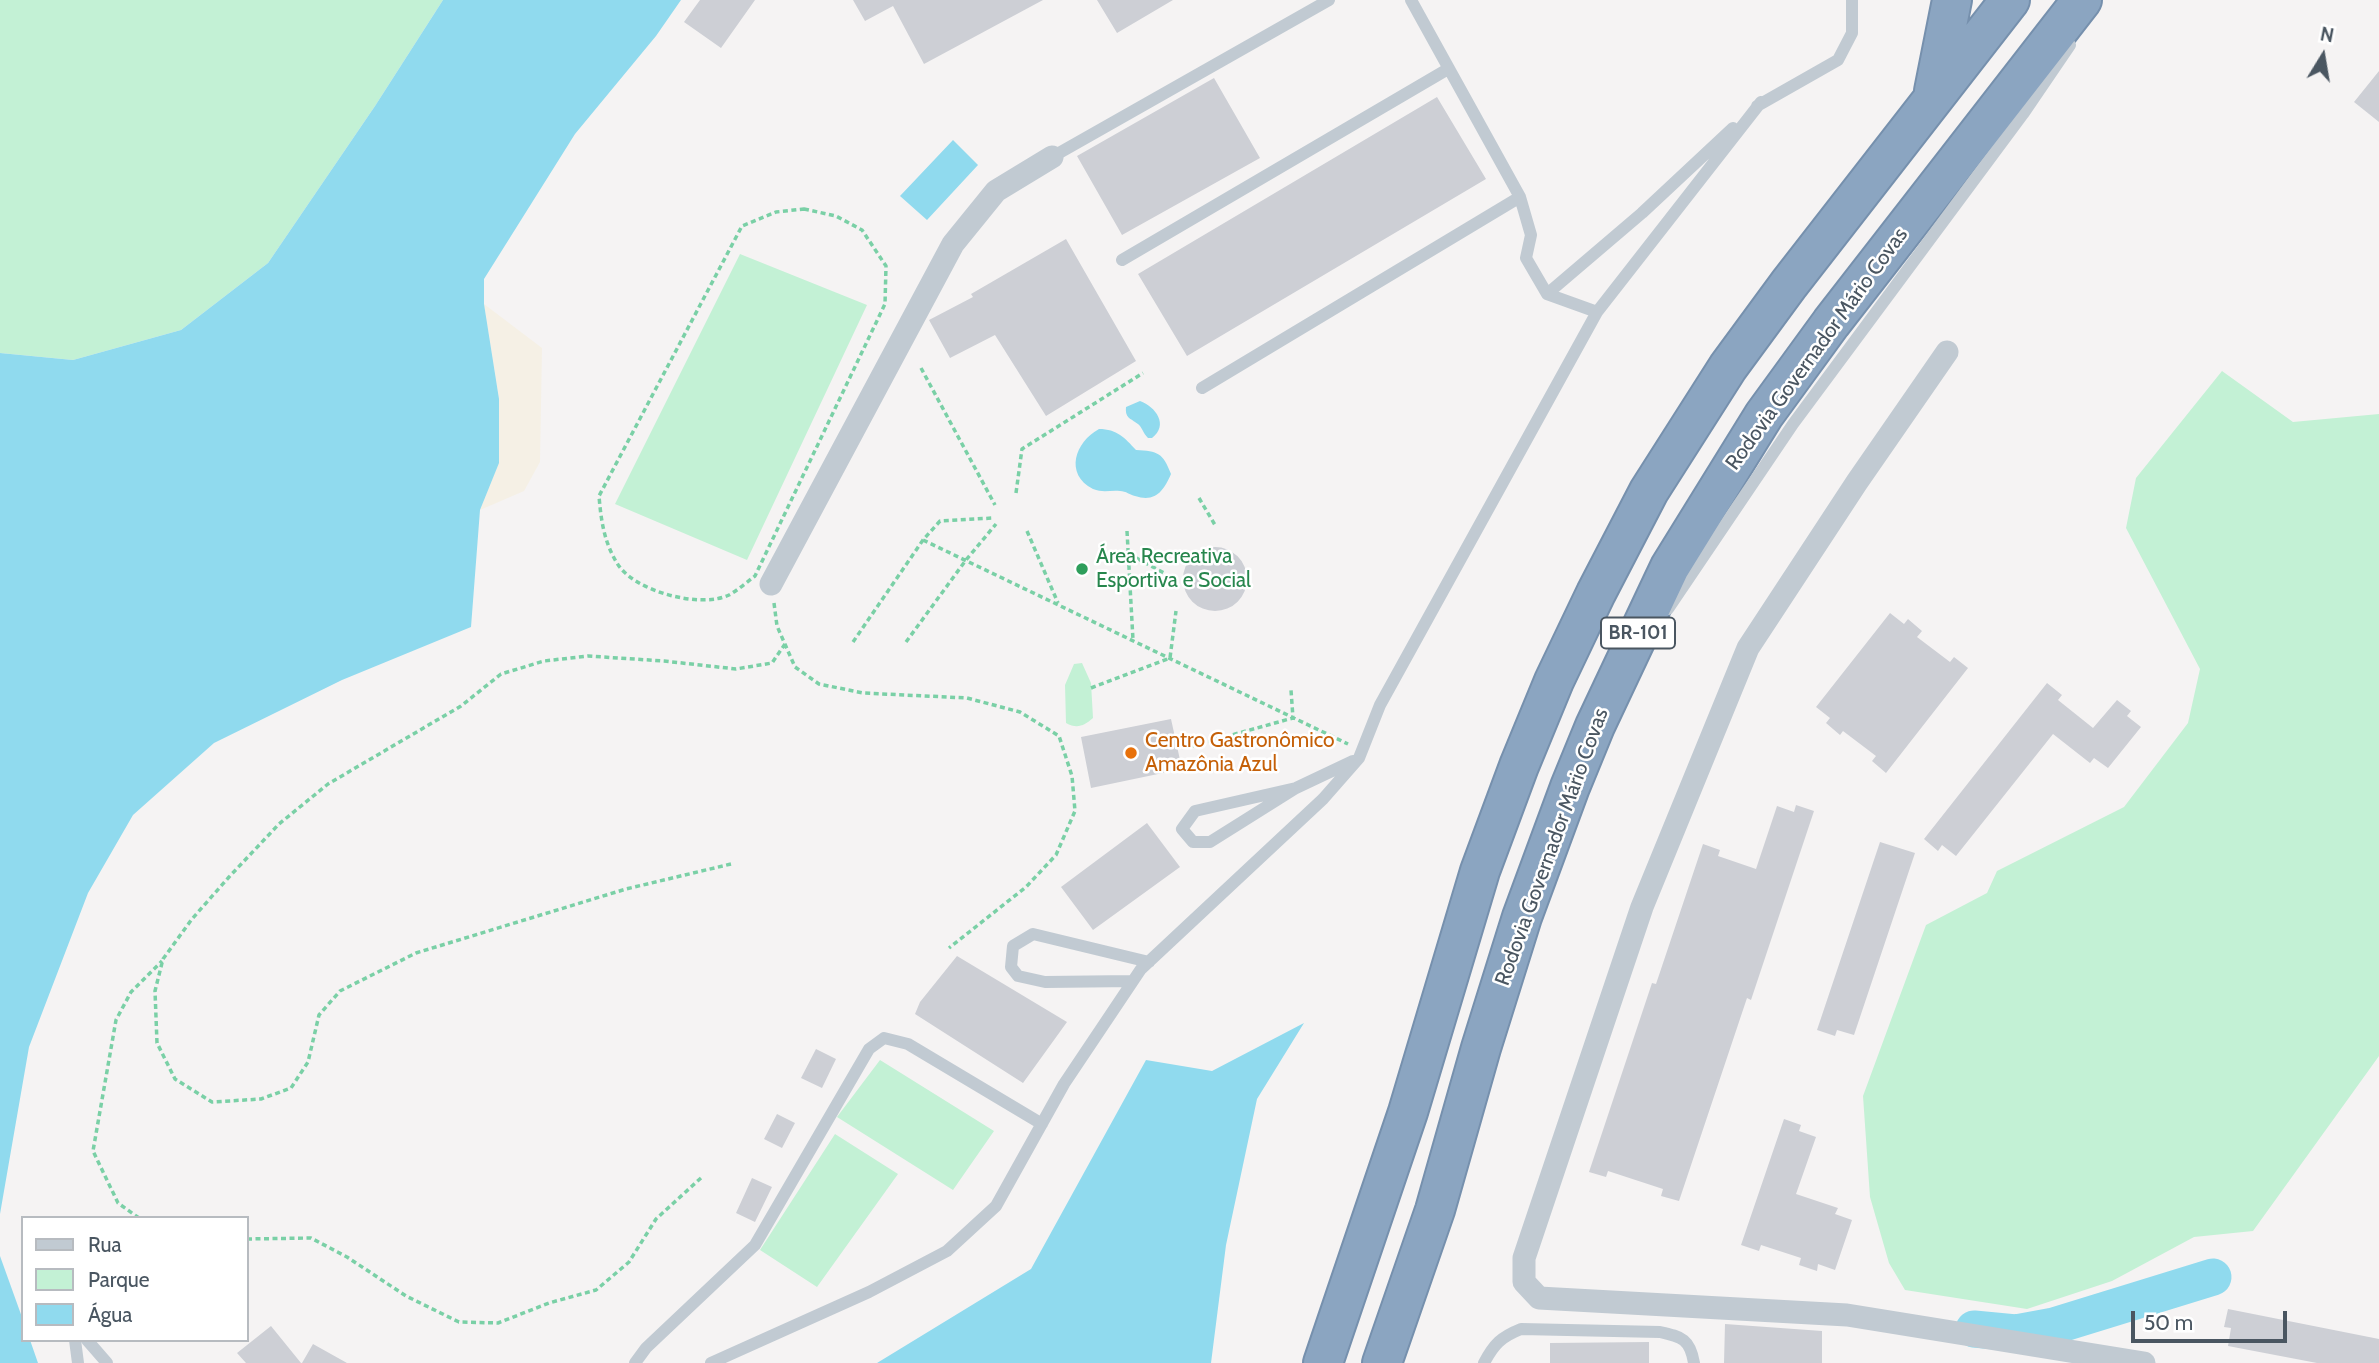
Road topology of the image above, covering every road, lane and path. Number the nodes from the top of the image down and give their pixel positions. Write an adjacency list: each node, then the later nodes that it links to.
1 (1329, 0): 11 (lane)
2 (1411, 0): 8 (lane)
3 (1852, 0): 10 (lane)
4 (1952, 0): 9 (highway)
5 (2010, 0): 9 (highway, BR-101)
6 (2094, 0): 7 (lane)
7 (2079, 20): 36 (lane); 43 (highway, Rodovia Governador Mário Covas / BR-101)
8 (1448, 69): 12 (lane); 14 (lane)
9 (1933, 97): 66 (highway, BR-101)
10 (1761, 102): 15 (lane); 16 (lane)
11 (1052, 157): 33 (street)
12 (1520, 197): 15 (lane); 20 (lane)
13 (776, 212): 13 (path)
14 (1122, 260)
15 (1547, 294): 16 (lane)
16 (1597, 312): 48 (lane)
17 (1947, 352): 71 (street)
18 (921, 368): 23 (path)
19 (1143, 373): 21 (path)
20 (1202, 388)
21 (1016, 493)
22 (1199, 498): 26 (path)
23 (995, 505)
24 (993, 518): 29 (path)
25 (996, 524): 31 (path)
26 (1215, 525)
27 (1027, 531): 34 (path)
28 (1127, 531): 30 (path)
29 (923, 540): 31 (path); 39 (path)
30 (1128, 554): 32 (path); 38 (path)
31 (965, 560): 34 (path); 40 (path)
32 (1164, 573)
33 (771, 584): 41 (path)
34 (1059, 605): 38 (path)
35 (1176, 611): 42 (path)
36 (1664, 615)
37 (1656, 626): 43 (lane)
38 (1133, 640): 42 (path)
39 (853, 642)
40 (906, 642)
41 (785, 644): 51 (path); 52 (path)
42 (1170, 658): 44 (path); 46 (path)
43 (1615, 683): 57 (highway, Rodovia Governador Mário Covas / BR-101)
44 (1091, 688)
45 (1291, 690): 46 (path)
46 (1293, 718): 47 (path); 48 (path)
47 (1192, 746)
48 (1361, 754): 49 (lane); 53 (lane)
49 (1296, 788): 49 (lane)
50 (731, 864): 52 (path)
51 (949, 948)
52 (163, 959): 58 (path)
53 (1149, 962): 54 (lane); 54 (lane)
54 (1133, 981): 55 (lane)
55 (1042, 1124): 64 (lane); 65 (lane)
56 (702, 1177): 59 (path)
57 (1434, 1210): 67 (highway, Rodovia Governador Mário Covas / BR-101); 68 (highway)
58 (136, 1216)
59 (248, 1239)
60 (75, 1342): 62 (lane)
61 (89, 1342): 63 (lane)
62 (78, 1363)
63 (107, 1363)
64 (635, 1363)
65 (711, 1363)
66 (1323, 1363)
67 (1382, 1363)
68 (1410, 1363)
69 (1485, 1363): 70 (lane)
70 (1695, 1363)
71 (2144, 1363)

